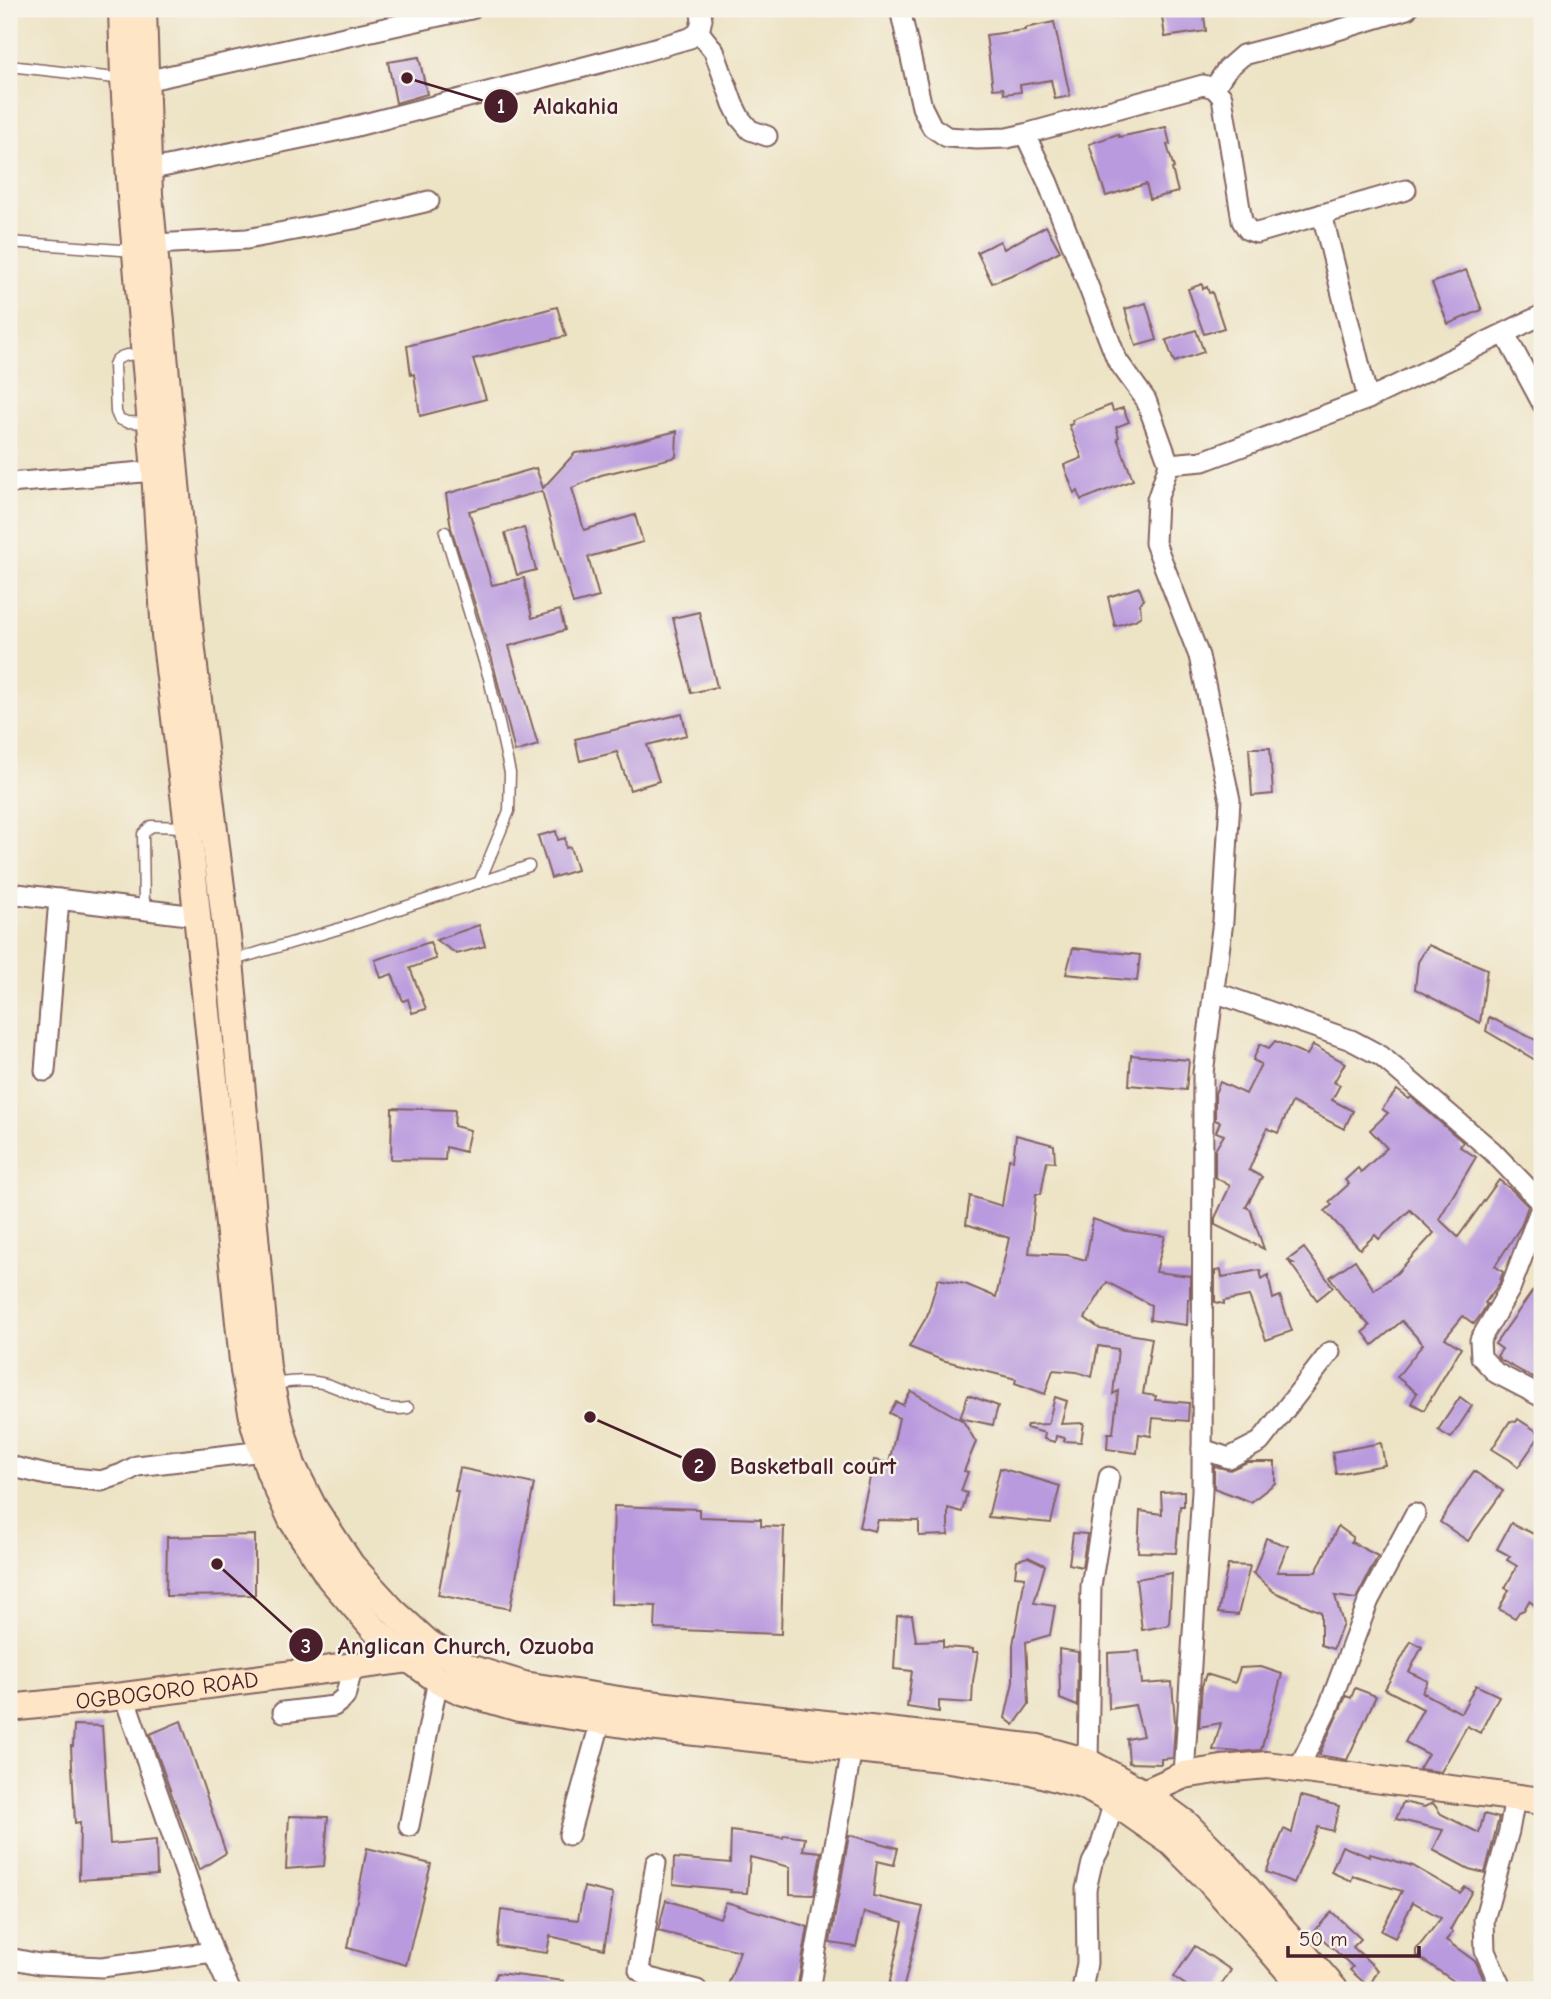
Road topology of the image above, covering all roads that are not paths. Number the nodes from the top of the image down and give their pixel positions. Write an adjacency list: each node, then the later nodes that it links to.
1 (122, 9): 9 (main road)
2 (143, 9): 9 (main road)
3 (471, 9): 9 (street)
4 (700, 9): 7 (street)
5 (900, 9): 11 (street)
6 (1407, 9): 10 (street)
7 (699, 32): 12 (street); 13 (street)
8 (9, 66): 9 (lane)
9 (134, 80): 13 (main road); 18 (main road)
10 (1214, 88): 11 (street); 16 (street)
11 (1025, 134): 23 (street)
12 (767, 136)
13 (148, 170): 18 (main road)
14 (1406, 190): 16 (street)
15 (429, 201): 18 (street)
16 (1322, 214): 21 (street)
17 (9, 242): 18 (lane)
18 (145, 247): 24 (main road); 27 (main road)
19 (1542, 315): 20 (street)
20 (1505, 334): 21 (street); 22 (street)
21 (1368, 399): 23 (street)
22 (1542, 403)
23 (1169, 464): 36 (street)
24 (155, 471): 25 (street); 27 (main road)
25 (9, 483)
26 (445, 532): 30 (lane)
27 (177, 634): 28 (main road); 35 (main road)
28 (188, 827): 33 (lane); 34 (main road)
29 (529, 866): 30 (lane)
30 (479, 883): 35 (lane)
31 (9, 893): 32 (street)
32 (58, 899): 33 (street); 37 (street)
33 (144, 909): 34 (street)
34 (196, 916): 44 (main road)
35 (230, 961): 40 (main road)
36 (1214, 992): 38 (street); 43 (street)
37 (46, 1070)
38 (1542, 1204): 41 (street)
39 (1330, 1352): 43 (street)
40 (271, 1384): 42 (lane); 48 (main road)
41 (1542, 1397)
42 (408, 1408)
43 (1202, 1449): 58 (street)
44 (263, 1451): 45 (street); 48 (main road)
45 (9, 1466)
46 (1109, 1477): 56 (street)
47 (1415, 1514): 57 (street)
48 (418, 1651): 49 (main road, OGBOGORO ROAD); 50 (main road); 56 (main road)
49 (353, 1666): 51 (main road, OGBOGORO ROAD); 53 (street)
50 (438, 1680): 54 (main road); 63 (street)
51 (124, 1696): 52 (main road, OGBOGORO ROAD); 66 (street)
52 (9, 1708)
53 (283, 1712)
54 (601, 1720): 55 (main road); 64 (street)
55 (852, 1749): 62 (main road); 70 (street)
56 (1087, 1762): 59 (main road)
57 (1298, 1769): 58 (main road); 60 (main road)
58 (1184, 1775): 59 (main road)
59 (1144, 1793): 73 (main road)
60 (1515, 1798): 61 (main road); 74 (street)
61 (1542, 1801)
62 (1114, 1802): 71 (street); 72 (main road)
63 (409, 1826)
64 (569, 1835)
65 (656, 1863): 69 (street)
66 (213, 1952): 67 (street); 68 (street)
67 (9, 1958)
68 (230, 1990)
69 (697, 1990)
70 (809, 1990)
71 (1082, 1990)
72 (1305, 1990)
73 (1335, 1990)
74 (1502, 1990)

